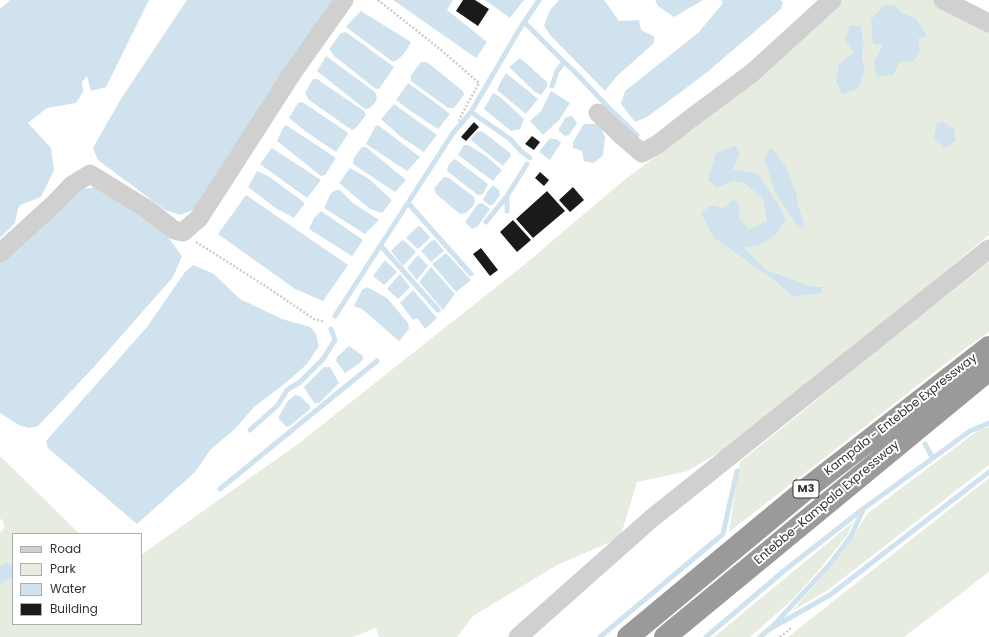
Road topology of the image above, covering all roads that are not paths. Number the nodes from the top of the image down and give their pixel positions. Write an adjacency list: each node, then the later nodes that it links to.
1 (344, 0): 7 (street)
2 (832, 0): 5 (street)
3 (943, 0): 4 (street)
4 (989, 23)
5 (598, 113)
6 (989, 249): 10 (street)
7 (0, 253)
8 (989, 347): 11 (highway, Kampala - Entebbe Expressway / M3)
9 (989, 370): 12 (highway, Entebbe–Kampala Expressway / M3)
10 (518, 637)
11 (628, 637)
12 (665, 637)

